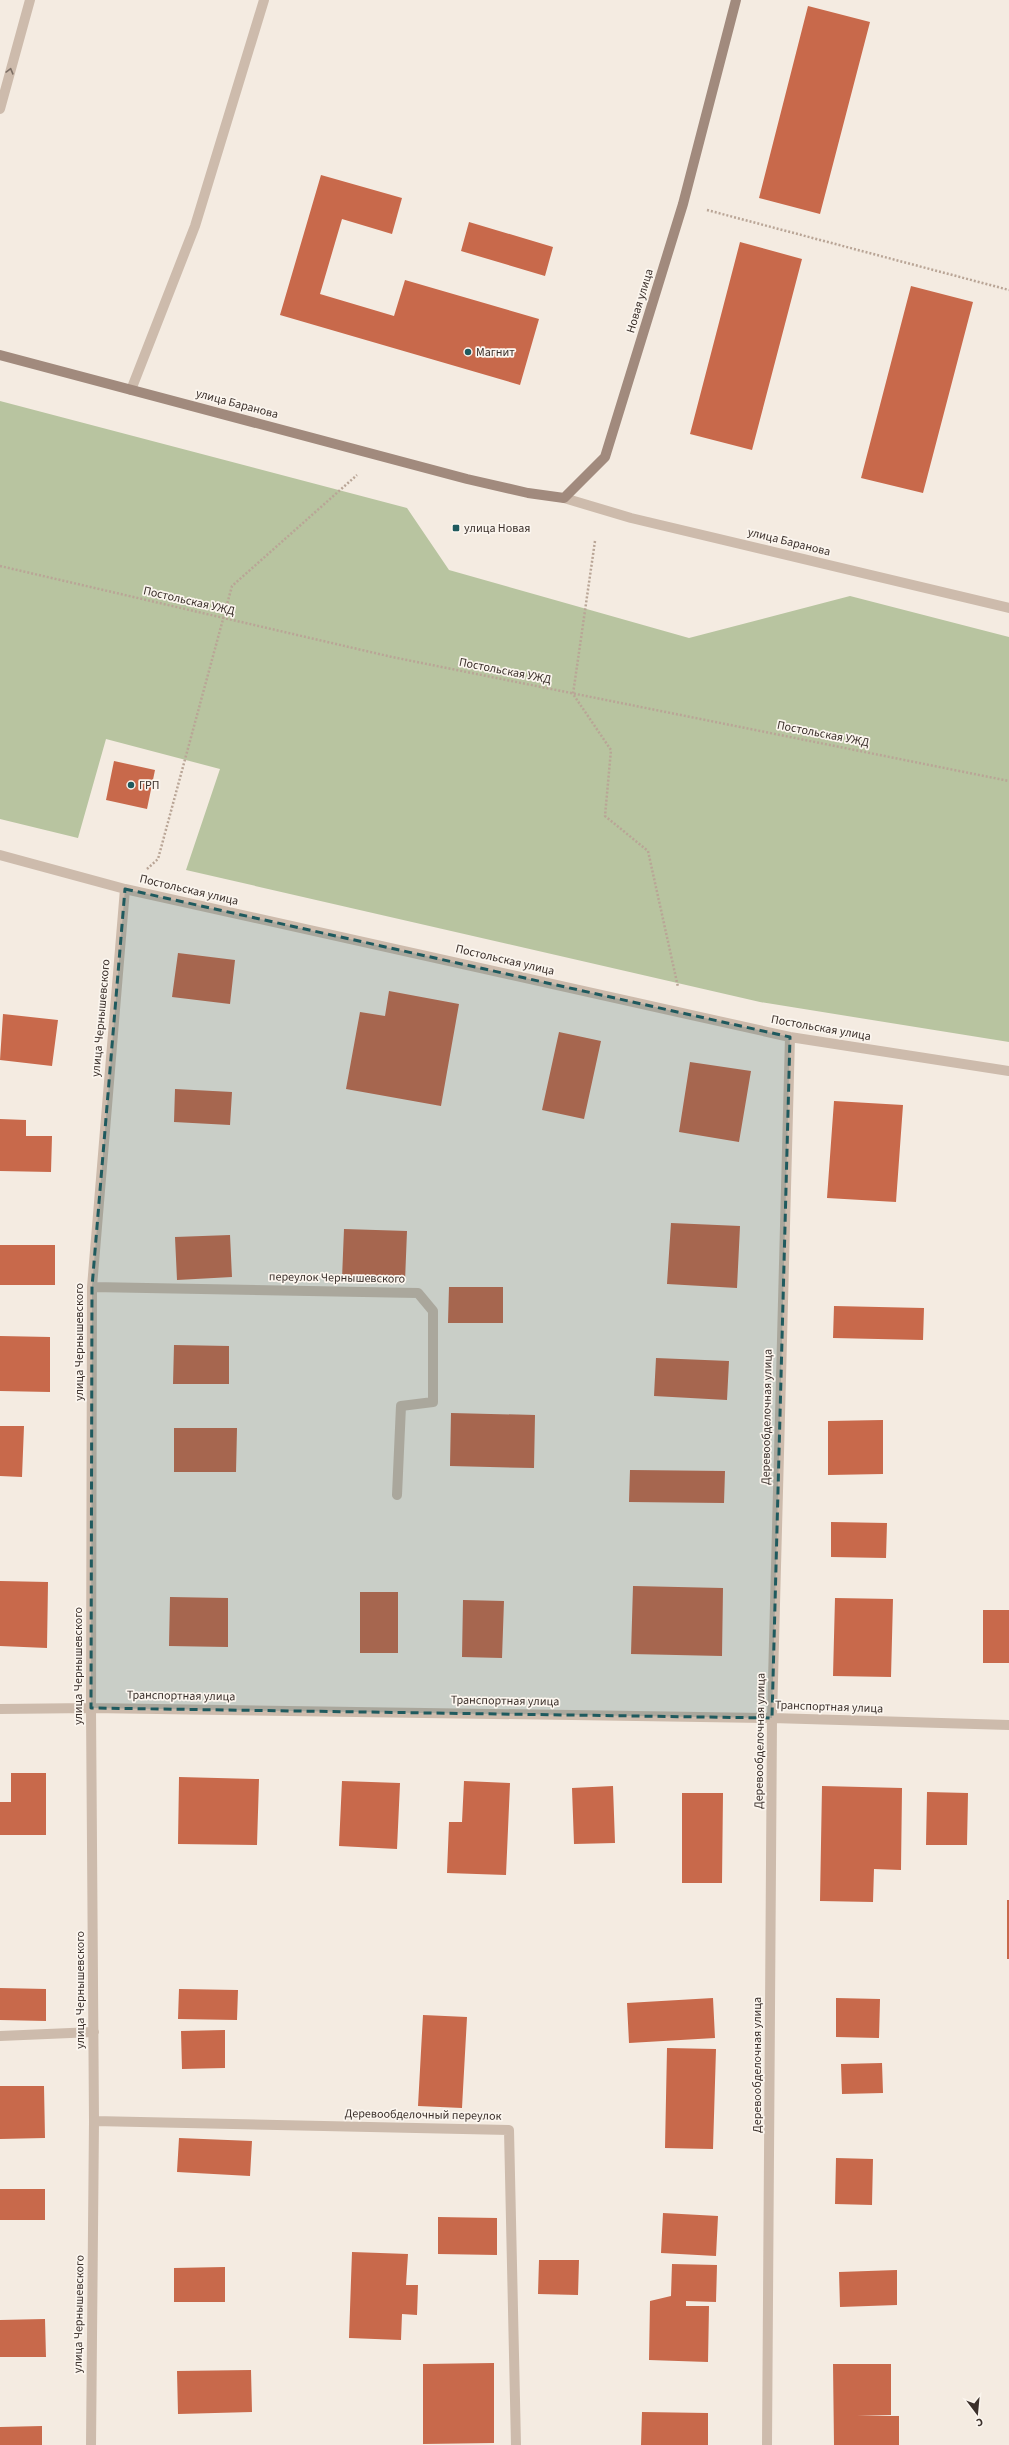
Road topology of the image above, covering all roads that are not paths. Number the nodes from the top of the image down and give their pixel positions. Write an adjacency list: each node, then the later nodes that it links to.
1 (30, 0): 4 (street, one-way to 1)
2 (264, 0): 6 (street)
3 (736, 0): 7 (street, Новая улица)
4 (0, 109)
5 (0, 355): 6 (street, улица Баранова)
6 (131, 390): 7 (street, улица Баранова)
7 (564, 498): 8 (street, улица Баранова)
8 (1009, 608)
9 (0, 855): 10 (street, Постольская улица)
10 (125, 889): 11 (street, Постольская улица); 13 (street, улица Чернышевского)
11 (790, 1037): 12 (street, Постольская улица); 17 (street, Деревообделочная улица)
12 (1009, 1071)
13 (92, 1287): 14 (street, переулок Чернышевского); 15 (street, улица Чернышевского)
14 (397, 1495)
15 (91, 1708): 16 (street, Транспортная улица); 17 (street, Транспортная улица); 19 (street, улица Чернышевского)
16 (0, 1709)
17 (772, 1718): 18 (street, Транспортная улица); 24 (street, Деревообделочная улица)
18 (1009, 1725)
19 (94, 2032): 20 (street); 21 (street, улица Чернышевского)
20 (0, 2036)
21 (94, 2122): 22 (street, улица Чернышевского); 23 (street, Деревообделочный переулок)
22 (91, 2445)
23 (516, 2445)
24 (767, 2445)

